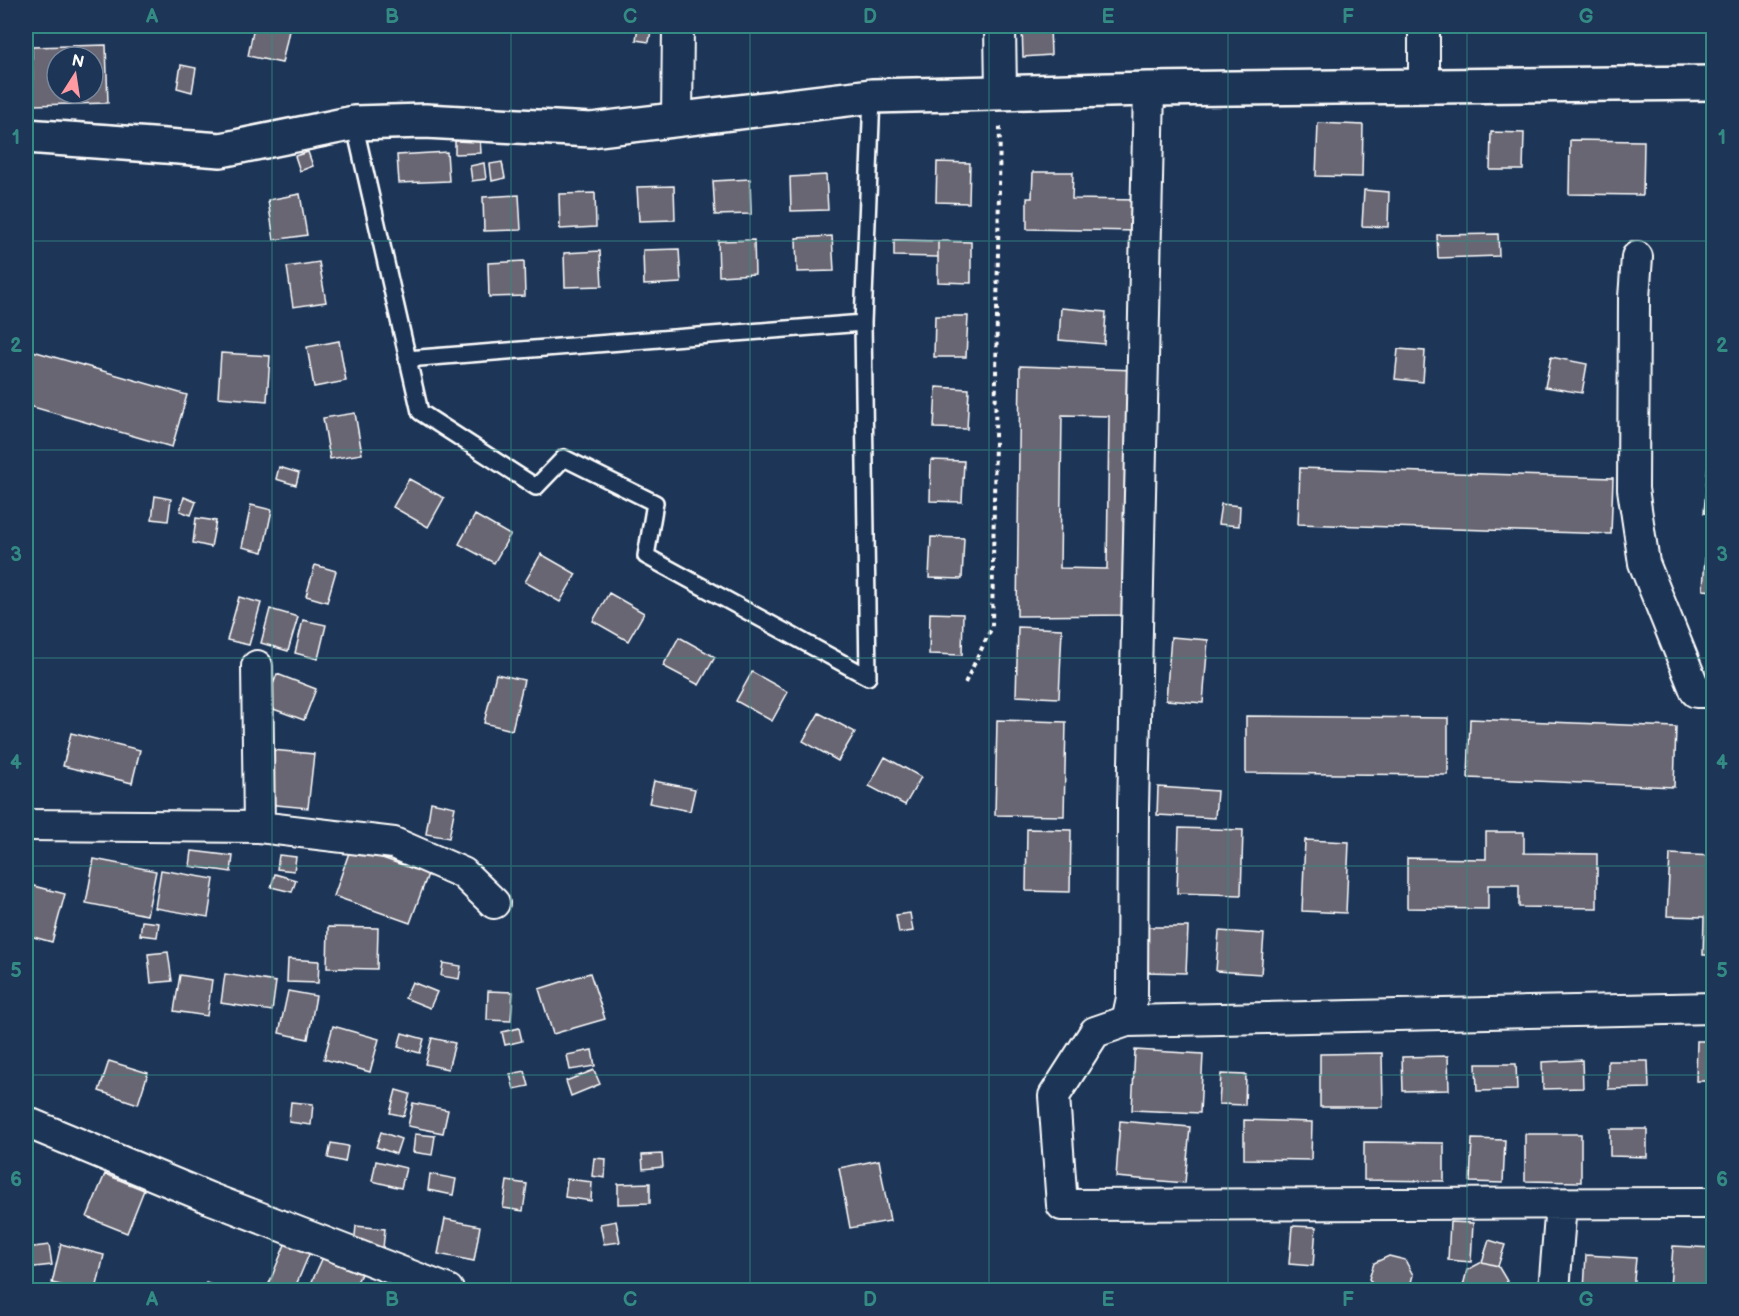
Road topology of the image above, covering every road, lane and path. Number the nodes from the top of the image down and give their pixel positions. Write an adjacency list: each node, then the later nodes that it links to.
1 (678, 26): 9 (street)
2 (1000, 26): 7 (street)
3 (1424, 26): 5 (street)
4 (1713, 83): 5 (street)
5 (1424, 87): 6 (street)
6 (1149, 89): 7 (street); 22 (street)
7 (1001, 92): 8 (street); 16 (path)
8 (872, 96): 9 (street); 13 (lane)
9 (677, 118): 10 (street)
10 (354, 123): 11 (street); 14 (lane)
11 (26, 136)
12 (1637, 257): 17 (street)
13 (864, 323): 14 (lane); 14 (lane)
14 (407, 359)
15 (257, 666): 19 (street)
16 (965, 683)
17 (1713, 692)
18 (26, 825): 19 (street)
19 (259, 827): 20 (street)
20 (494, 903)
21 (1713, 1008): 22 (street)
22 (1127, 1021): 25 (street)
23 (26, 1122): 26 (street)
24 (1713, 1203): 25 (street)
25 (1560, 1205): 27 (street)
26 (448, 1290)
27 (1554, 1290)

